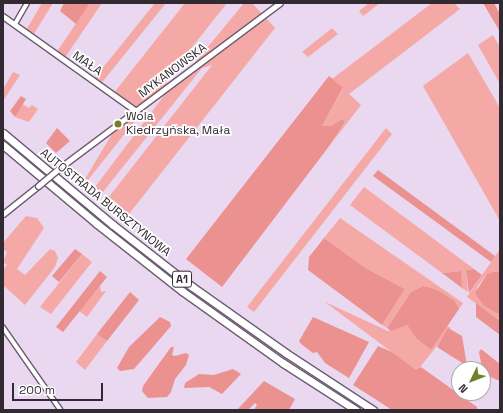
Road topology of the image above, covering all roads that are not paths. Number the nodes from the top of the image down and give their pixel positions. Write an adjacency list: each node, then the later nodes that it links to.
1 (27, 3): 4 (street)
2 (280, 3): 5 (main road, MYKANOWSKA)
3 (3, 16): 4 (street, MAŁA)
4 (15, 24): 5 (street, MAŁA)
5 (136, 111): 8 (main road, MYKANOWSKA, bridge)
6 (3, 133): 12 (highway, AUTOSTRADA BURSZTYNOWA / A1)
7 (3, 145): 11 (highway, AUTOSTRADA BURSZTYNOWA / A1)
8 (3, 214)
9 (3, 327): 10 (street)
10 (61, 410)
11 (356, 410)
12 (373, 410)

